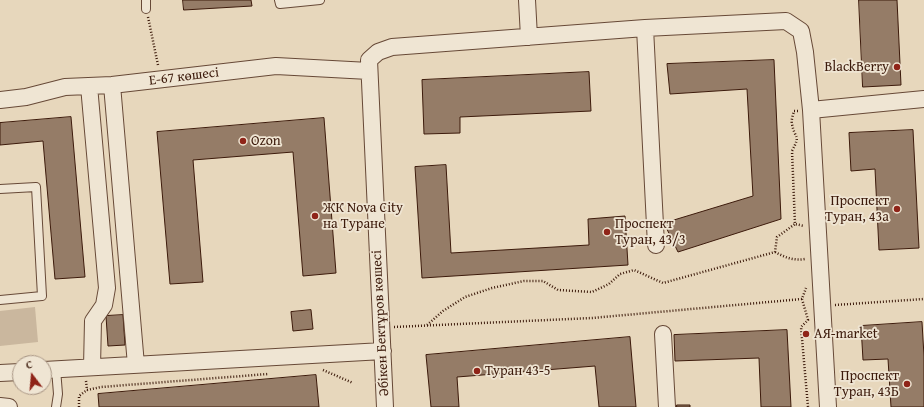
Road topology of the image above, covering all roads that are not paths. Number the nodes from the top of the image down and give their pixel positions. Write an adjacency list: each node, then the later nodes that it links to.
1 (146, 0): 5 (lane)
2 (279, 0): 3 (lane)
3 (320, 0)
4 (527, 0): 7 (street)
5 (146, 9)
6 (645, 28): 7 (street); 13 (street); 15 (street)
7 (529, 37): 8 (street)
8 (369, 71): 9 (street, Е-67 көшесі); 18 (street, Әбікен Бектұров көшесі)
9 (112, 85): 10 (street, Е-67 көшесі); 19 (street)
10 (89, 86): 12 (street, Е-67 көшесі); 20 (street)
11 (924, 99): 13 (street)
12 (0, 100)
13 (811, 110): 30 (street)
14 (0, 189): 16 (lane)
15 (656, 245)
16 (0, 300)
17 (663, 334): 29 (street)
18 (383, 351): 19 (street); 28 (street, Әбікен Бектұров көшесі)
19 (136, 365): 20 (street)
20 (92, 367): 21 (street)
21 (52, 370)
22 (12, 372): 23 (street)
23 (0, 373)
24 (52, 376): 27 (lane)
25 (0, 406): 26 (street)
26 (9, 407)
27 (56, 407)
28 (385, 407)
29 (667, 407)
30 (828, 407)

